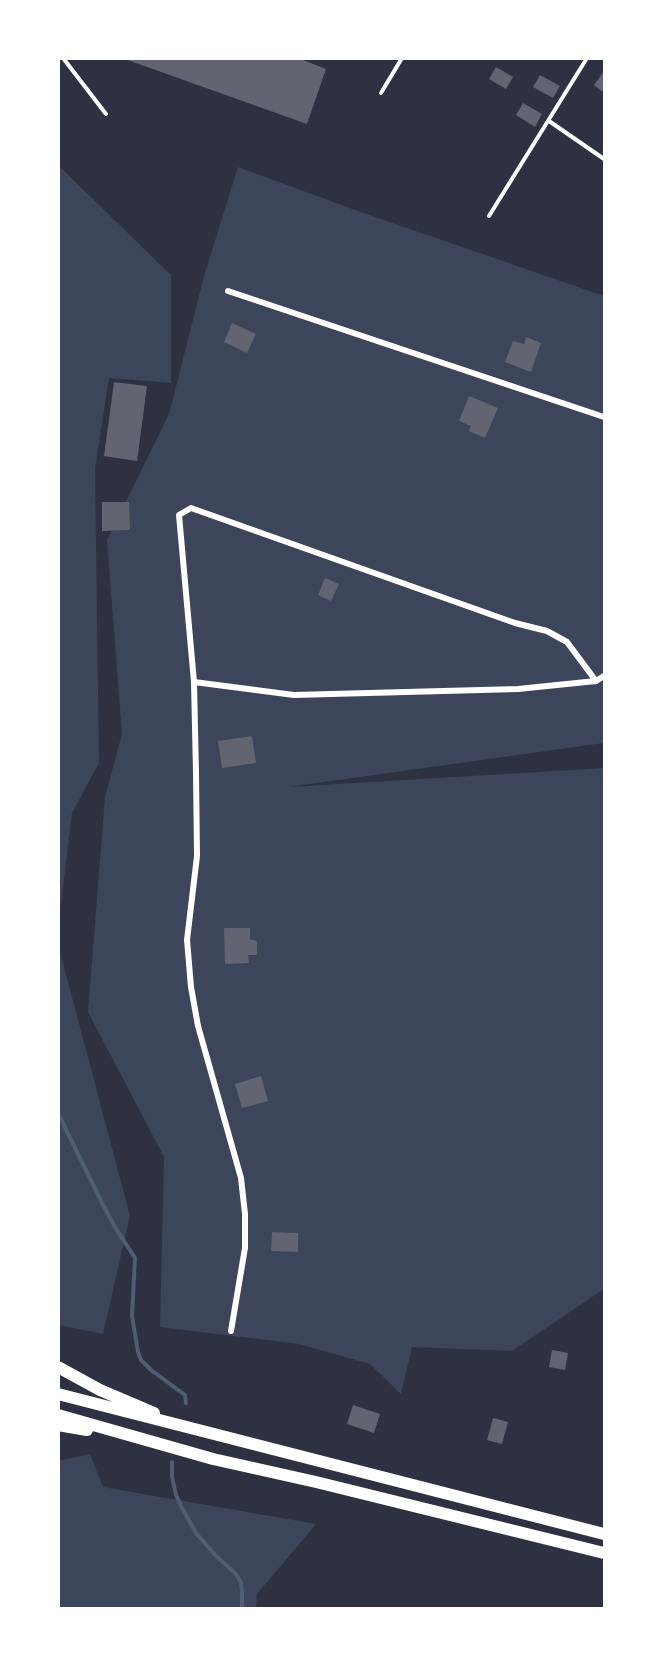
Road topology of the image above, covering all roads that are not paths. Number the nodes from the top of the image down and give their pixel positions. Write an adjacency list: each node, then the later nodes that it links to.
1 (63, 58): 5 (lane)
2 (402, 58): 4 (lane)
3 (587, 58): 6 (lane)
4 (381, 93)
5 (106, 114)
6 (549, 121): 7 (lane); 8 (lane)
7 (604, 159)
8 (489, 216)
9 (228, 291): 10 (street)
10 (604, 417)
11 (604, 676): 12 (street)
12 (596, 681): 13 (street); 13 (street)
13 (194, 682): 14 (street)
14 (231, 1331)
15 (58, 1367): 19 (highway)
16 (58, 1394): 19 (highway)
17 (58, 1415): 20 (highway)
18 (58, 1425): 20 (highway)
19 (190, 1429): 21 (highway)
20 (150, 1442): 22 (highway)
21 (604, 1534)
22 (604, 1553)

